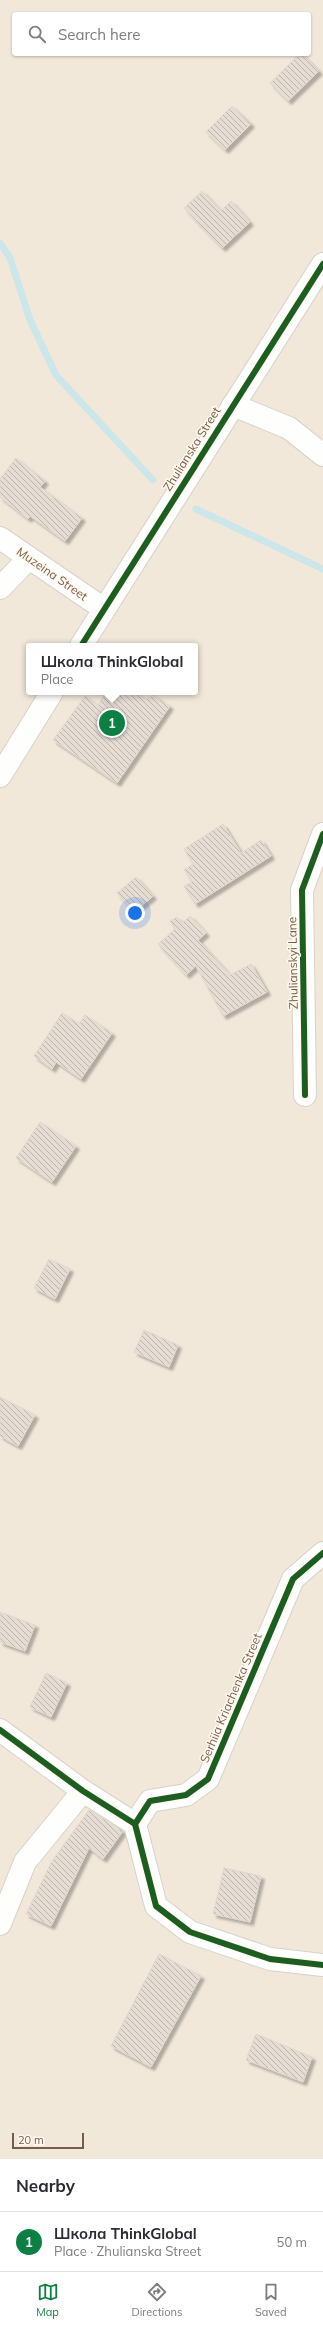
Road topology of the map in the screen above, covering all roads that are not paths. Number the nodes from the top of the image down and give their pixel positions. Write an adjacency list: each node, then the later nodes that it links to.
1 (323, 264): 2 (street, Zhulianska Street)
2 (233, 405): 3 (street); 7 (street, Zhulianska Street)
3 (323, 455)
4 (0, 538): 5 (street, Muzeina Street)
5 (29, 558): 6 (street); 7 (street, Muzeina Street)
6 (0, 588)
7 (104, 610): 8 (street, Zhulianska Street)
8 (83, 643)
9 (50, 695): 10 (street)
10 (0, 776)
11 (323, 834): 12 (street, Zhulianskyi Lane)
12 (306, 1095)
13 (323, 1552): 16 (street, Serhiia Kriachenka Street)
14 (0, 1730): 15 (street)
15 (84, 1792): 16 (street); 17 (street)
16 (135, 1824): 18 (street)
17 (0, 1924)
18 (323, 1965)

